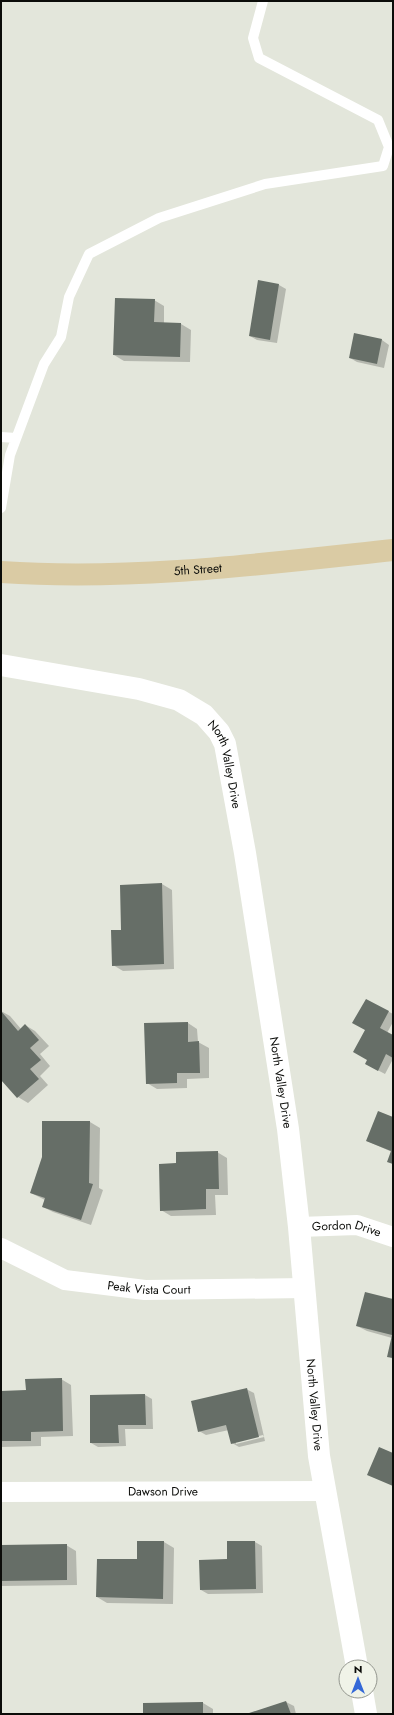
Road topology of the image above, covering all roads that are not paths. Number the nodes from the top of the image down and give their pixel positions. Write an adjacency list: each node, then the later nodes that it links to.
1 (263, 1): 3 (lane)
2 (1, 437): 3 (lane)
3 (16, 438): 4 (lane)
4 (1, 508)
5 (393, 550): 6 (main road, 5th Street)
6 (1, 572)
7 (1, 665): 8 (street, North Valley Drive)
8 (298, 1227): 9 (street, Gordon Drive); 11 (street, North Valley Drive)
9 (393, 1237)
10 (1, 1248): 11 (street, Peak Vista Court)
11 (304, 1288): 12 (street, North Valley Drive)
12 (324, 1491): 13 (street, Dawson Drive); 14 (street, North Valley Drive)
13 (1, 1492)
14 (356, 1659)
15 (363, 1699): 16 (street)
16 (366, 1714)

